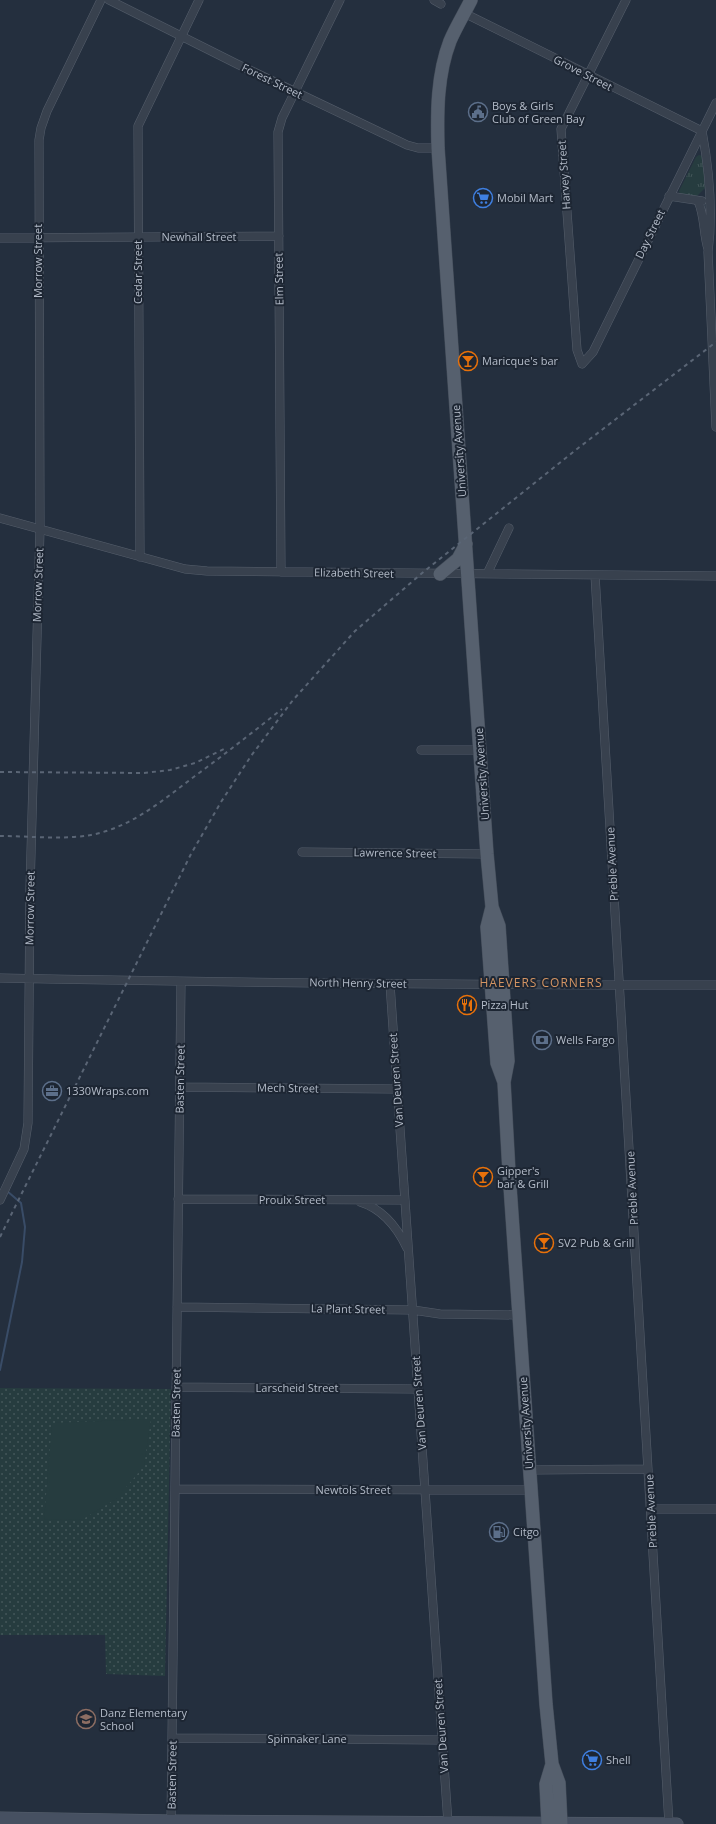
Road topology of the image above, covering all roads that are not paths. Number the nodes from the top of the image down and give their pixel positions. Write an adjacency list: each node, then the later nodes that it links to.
1 (101, 0): 20 (street, Morrow Street)
2 (109, 0): 8 (street, Forest Street)
3 (199, 0): 8 (street, Cedar Street)
4 (340, 0): 10 (street, Elm Street)
5 (471, 0): 7 (main road, University Avenue)
6 (626, 0): 9 (street, Harvey Street)
7 (464, 13): 9 (street, Grove Street); 13 (main road, University Avenue)
8 (181, 36): 10 (street, Forest Street); 18 (street, Cedar Street)
9 (588, 75): 12 (street, Grove Street); 22 (street, Harvey Street)
10 (295, 92): 13 (street, Forest Street); 17 (street, Elm Street)
11 (716, 103): 12 (street, Day Street)
12 (702, 131): 14 (street, Day Street); 15 (street)
13 (438, 148): 27 (main road, University Avenue)
14 (669, 196): 16 (street); 22 (street, Day Street)
15 (709, 200): 16 (street); 21 (street)
16 (698, 201): 21 (street)
17 (279, 236): 18 (street, Newhall Street); 29 (street, Elm Street)
18 (138, 237): 20 (street, Newhall Street); 28 (street, Cedar Street)
19 (0, 238): 20 (street, Newhall Street)
20 (38, 238): 26 (street, Morrow Street)
21 (708, 252): 23 (street)
22 (582, 364)
23 (716, 428)
24 (0, 518): 26 (street, Elizabeth Street)
25 (509, 528): 32 (street)
26 (40, 529): 28 (street, Elizabeth Street); 40 (street, Morrow Street)
27 (466, 544): 30 (main road); 31 (main road, University Avenue)
28 (140, 557): 29 (street, Elizabeth Street)
29 (281, 572): 30 (street, Elizabeth Street)
30 (440, 574): 31 (street, Elizabeth Street)
31 (468, 574): 32 (street, Elizabeth Street); 36 (main road, University Avenue)
32 (487, 574): 33 (street, Elizabeth Street)
33 (595, 575): 34 (street, Elizabeth Street); 45 (street, Preble Avenue)
34 (716, 576)
35 (422, 750): 36 (street)
36 (480, 750): 38 (main road, University Avenue)
37 (302, 852): 38 (street, Lawrence Street)
38 (487, 854): 44 (main road, University Avenue)
39 (0, 978): 40 (street, North Henry Street)
40 (29, 978): 41 (street, North Henry Street); 48 (street, Morrow Street)
41 (181, 982): 42 (street, North Henry Street); 46 (street, Basten Street)
42 (390, 984): 44 (street, North Henry Street); 47 (street, Van Deuren Street)
43 (716, 984): 45 (street, North Henry Street)
44 (497, 985): 45 (street, North Henry Street); 55 (main road, University Avenue)
45 (619, 985): 58 (street, Preble Avenue)
46 (180, 1087): 47 (street, Mech Street); 49 (street, Basten Street)
47 (397, 1090): 51 (street, Van Deuren Street)
48 (0, 1199)
49 (178, 1199): 50 (street, Proulx Street); 53 (street, Basten Street)
50 (351, 1200): 51 (street, Proulx Street); 52 (street)
51 (405, 1200): 52 (street, Van Deuren Street)
52 (409, 1256): 54 (street, Van Deuren Street)
53 (177, 1307): 54 (street, La Plant Street); 56 (street, Basten Street)
54 (412, 1310): 55 (street, La Plant Street); 57 (street, Van Deuren Street)
55 (519, 1315): 59 (main road, University Avenue)
56 (176, 1387): 57 (street, Larscheid Street); 60 (street, Basten Street)
57 (418, 1389): 62 (street, Van Deuren Street)
58 (648, 1469): 59 (street); 63 (street, Preble Avenue)
59 (529, 1470): 61 (main road, University Avenue)
60 (175, 1489): 62 (street, Newtols Street); 65 (street, Basten Street)
61 (531, 1490): 62 (street, Newtols Street); 67 (main road, University Avenue)
62 (425, 1491): 66 (street, Van Deuren Street)
63 (651, 1509): 64 (street); 75 (street, Preble Avenue)
64 (716, 1509)
65 (172, 1738): 66 (street, Spinnaker Lane); 69 (street, Basten Street)
66 (442, 1740): 72 (street, Van Deuren Street)
67 (552, 1764): 73 (main road, University Avenue); 74 (main road, University Avenue)
68 (0, 1818): 69 (street)
69 (172, 1822): 70 (street)
70 (246, 1823): 71 (street)
71 (320, 1823): 72 (street)
72 (448, 1823): 73 (street)
73 (548, 1823): 74 (street)
74 (561, 1824): 75 (street)
75 (669, 1824): 76 (street)
76 (677, 1824)

